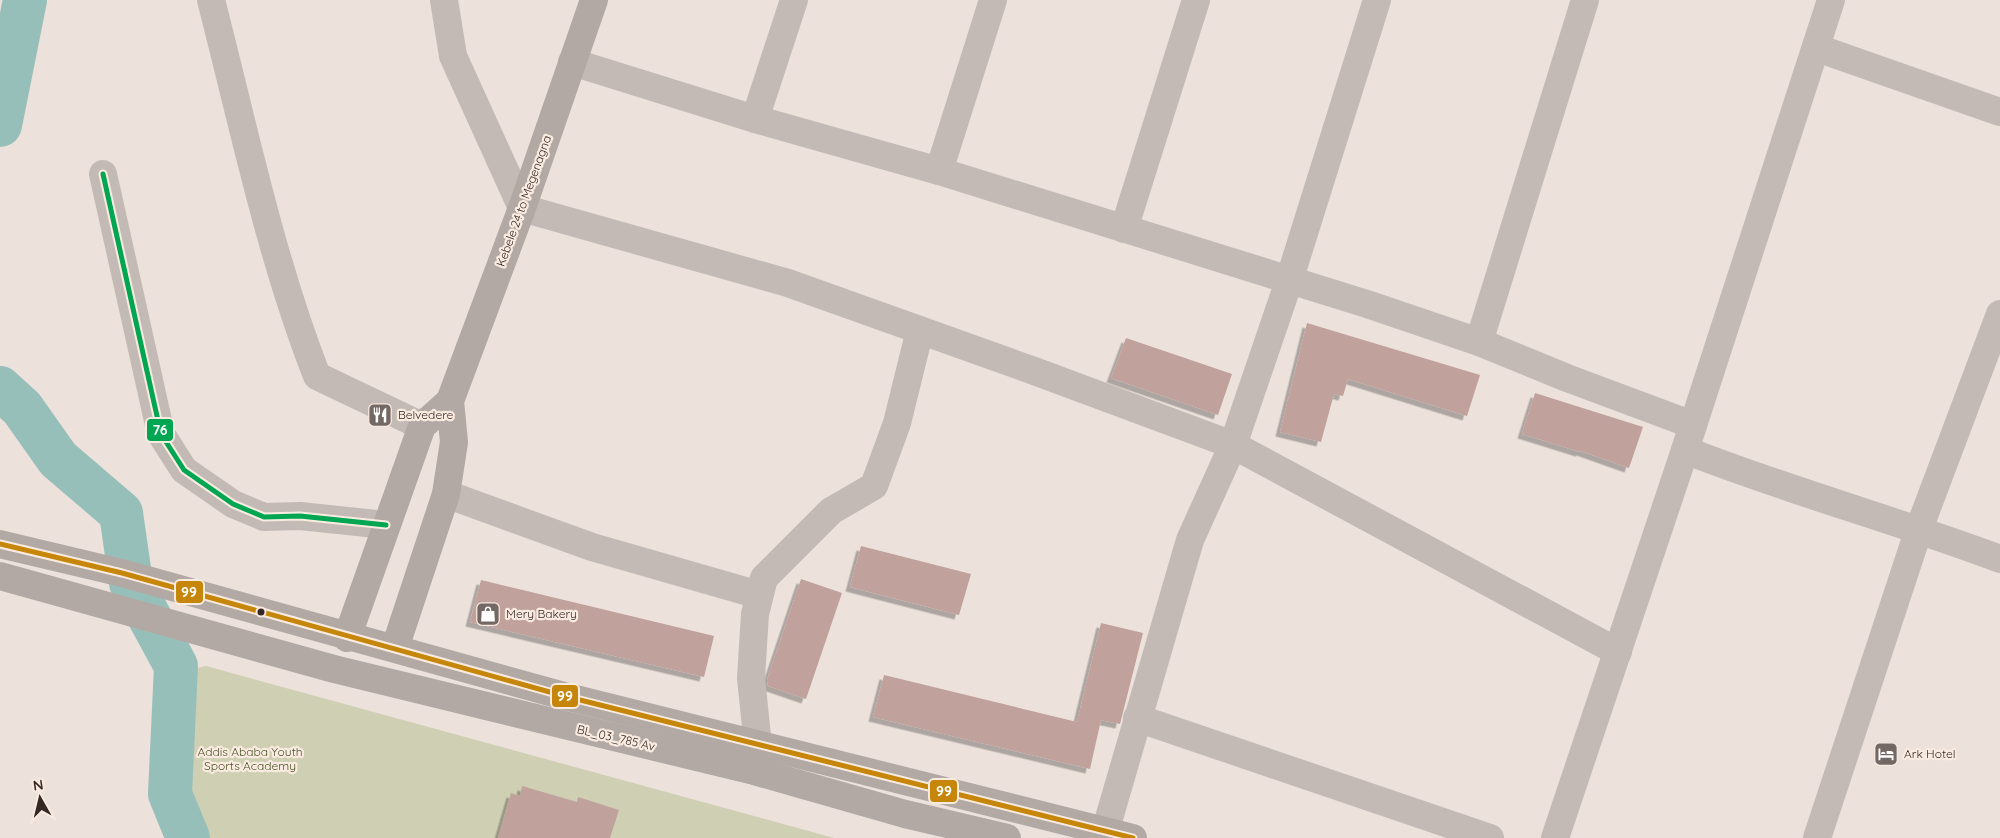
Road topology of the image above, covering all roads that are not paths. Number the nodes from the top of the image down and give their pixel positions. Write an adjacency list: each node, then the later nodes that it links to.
1 (212, 0): 23 (street)
2 (444, 0): 16 (street)
3 (594, 0): 11 (main road, Kebele 24 to Megenagna)
4 (794, 0): 13 (street)
5 (993, 0): 14 (street)
6 (1196, 0): 17 (street)
7 (1376, 0): 18 (street)
8 (1585, 0): 21 (street)
9 (1831, 0): 10 (street)
10 (1817, 48): 12 (street); 24 (street)
11 (572, 62): 13 (street); 16 (main road, Kebele 24 to Megenagna)
12 (2000, 112)
13 (756, 119): 14 (street)
14 (939, 171): 17 (street)
15 (103, 174): 27 (street)
16 (522, 208): 20 (street); 22 (main road, Kebele 24 to Megenagna)
17 (1124, 229): 18 (street)
18 (1289, 281): 21 (street); 25 (street)
19 (2000, 314): 28 (street)
20 (920, 330): 25 (street); 32 (street)
21 (1479, 342): 24 (street)
22 (450, 401): 23 (main road); 26 (main road)
23 (422, 426): 27 (main road)
24 (1689, 438): 28 (street); 35 (street)
25 (1232, 446): 35 (street); 36 (street)
26 (446, 494): 32 (street); 34 (main road)
27 (386, 525): 33 (main road)
28 (1919, 529): 30 (street); 43 (street)
29 (0, 544): 33 (main road, BL_03_785 Av)
30 (2000, 559)
31 (0, 576): 37 (main road, BL_03_785 Av)
32 (759, 595): 37 (street)
33 (347, 638): 34 (main road, BL_03_785 Av)
34 (395, 648): 37 (main road, BL_03_785 Av)
35 (1618, 652): 42 (street)
36 (1136, 718): 38 (street); 41 (street)
37 (756, 758): 38 (main road, BL_03_785 Av); 39 (main road, BL_03_785 Av)
38 (1105, 832): 40 (main road, BL_03_785 Av)
39 (1007, 838)
40 (1133, 838)
41 (1490, 838)
42 (1555, 838)
43 (1816, 838)

